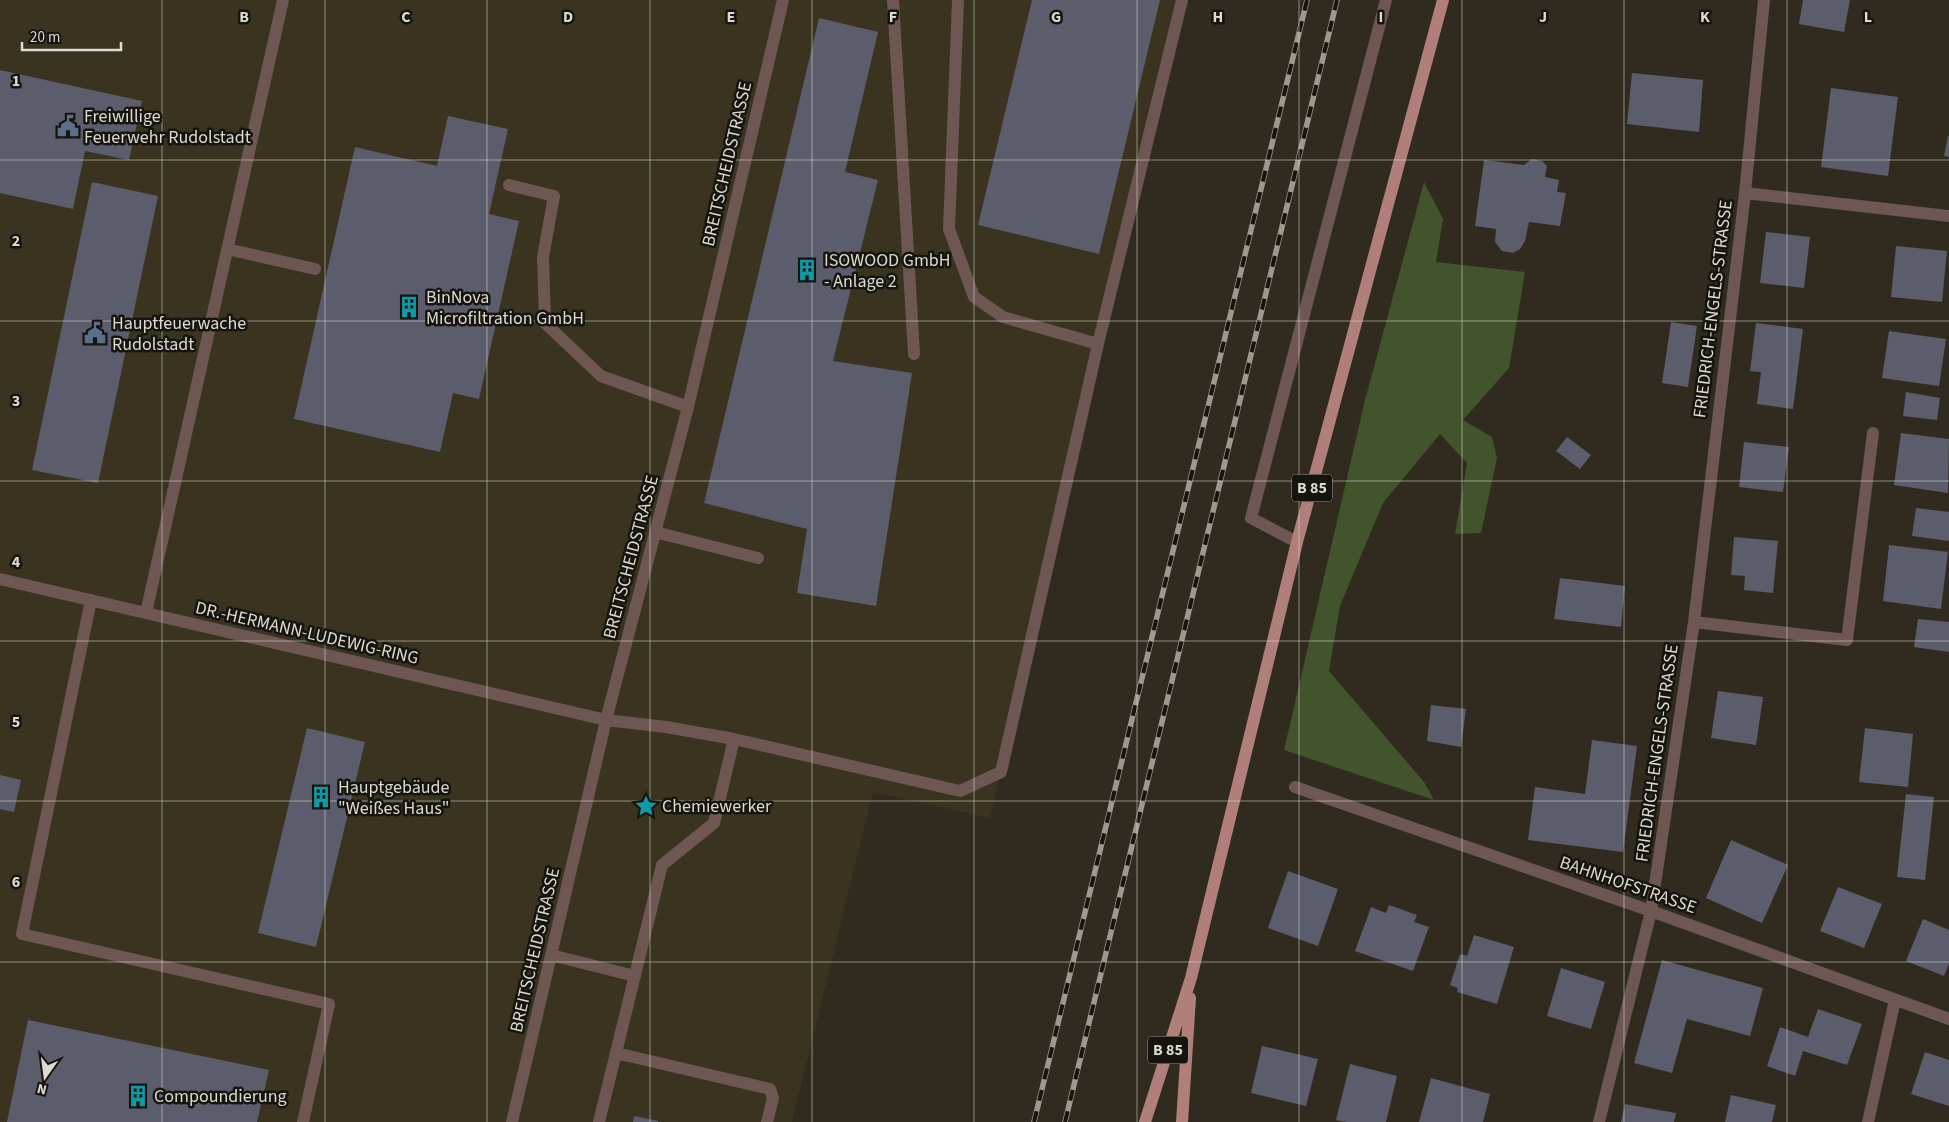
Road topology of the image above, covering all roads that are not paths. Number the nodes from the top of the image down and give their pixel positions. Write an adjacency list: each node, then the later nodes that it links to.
1 (283, 0): 12 (street)
2 (783, 0): 16 (street, BREITSCHEIDSTRASSE)
3 (893, 0): 15 (street)
4 (958, 0): 14 (street)
5 (1182, 0): 14 (street)
6 (1386, 0): 19 (street)
7 (1443, 0): 19 (main road, B 85)
8 (1764, 0): 10 (street, FRIEDRICH-ENGELS-STRASSE)
9 (508, 185): 16 (street)
10 (1744, 193): 11 (street); 24 (street, FRIEDRICH-ENGELS-STRASSE)
11 (1949, 216)
12 (227, 249): 13 (street); 23 (street)
13 (315, 269)
14 (1098, 344): 26 (street, DR.-HERMANN-LUDEWIG-RING)
15 (914, 354)
16 (688, 407): 18 (street, BREITSCHEIDSTRASSE)
17 (1873, 433): 24 (street, FRIEDRICH-ENGELS-STRASSE)
18 (655, 532): 20 (street); 25 (street, BREITSCHEIDSTRASSE)
19 (1298, 542): 31 (main road, B 85)
20 (758, 558)
21 (0, 579): 22 (street, DR.-HERMANN-LUDEWIG-RING)
22 (90, 600): 23 (street, DR.-HERMANN-LUDEWIG-RING); 35 (street)
23 (146, 613): 25 (street, DR.-HERMANN-LUDEWIG-RING)
24 (1694, 622): 28 (street, FRIEDRICH-ENGELS-STRASSE)
25 (606, 720): 26 (street, DR.-HERMANN-LUDEWIG-RING); 29 (street, BREITSCHEIDSTRASSE)
26 (734, 739): 30 (street)
27 (1295, 787): 28 (street, BAHNHOFSTRASSE)
28 (1651, 911): 32 (street, BAHNHOFSTRASSE); 41 (street, FRIEDRICH-ENGELS-STRASSE)
29 (551, 955): 30 (street); 36 (street, BREITSCHEIDSTRASSE)
30 (635, 976): 34 (street)
31 (1191, 978): 39 (main road, B 85); 40 (main road, B 85)
32 (1895, 1000): 33 (street, BAHNHOFSTRASSE); 42 (street)
33 (1949, 1019)
34 (616, 1053): 37 (street); 38 (street)
35 (303, 1122)
36 (512, 1122)
37 (599, 1122)
38 (767, 1122)
39 (1145, 1122)
40 (1182, 1122)
41 (1599, 1122)
42 (1868, 1122)

